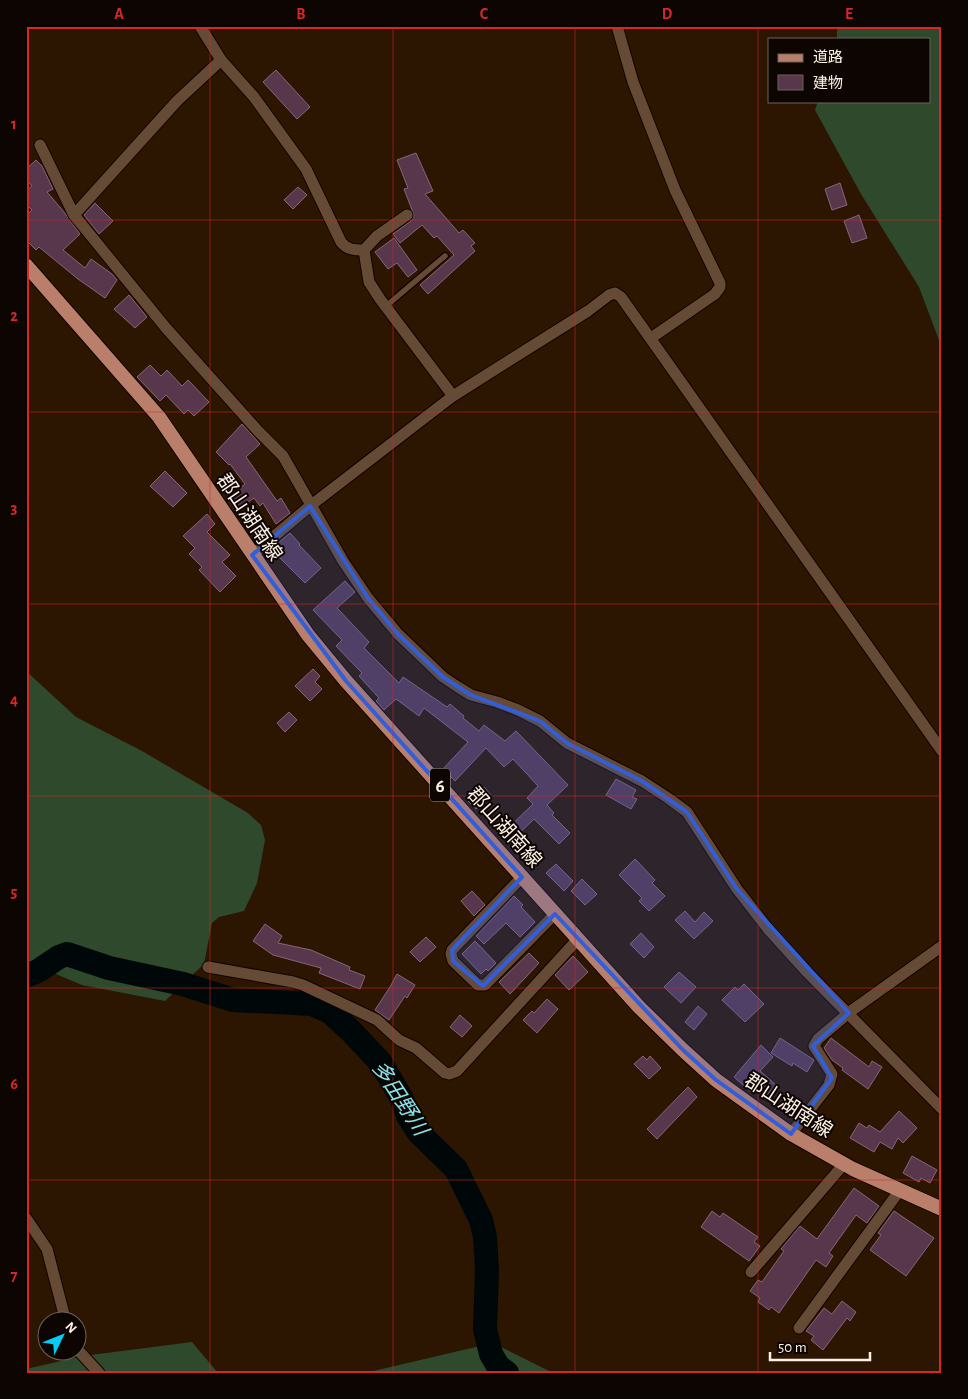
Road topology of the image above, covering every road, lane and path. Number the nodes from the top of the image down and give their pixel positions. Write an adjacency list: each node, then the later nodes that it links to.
1 (200, 26): 3 (street)
2 (617, 26): 11 (street)
3 (221, 60): 5 (street); 7 (street)
4 (40, 145): 5 (street)
5 (74, 215): 13 (street)
6 (408, 215): 7 (street)
7 (364, 250): 10 (street)
8 (445, 256): 10 (lane)
9 (26, 265): 14 (main road, 郡山湖南線 / 6)
10 (385, 307): 12 (street)
11 (652, 338): 12 (street); 15 (street)
12 (453, 396): 13 (street)
13 (310, 506): 14 (street); 21 (street)
14 (252, 555): 16 (main road, 郡山湖南線 / 6)
15 (942, 751)
16 (522, 877): 17 (main road, 郡山湖南線 / 6); 17 (street)
17 (555, 914): 18 (main road, 郡山湖南線 / 6)
18 (578, 939): 20 (street); 23 (main road, 郡山湖南線 / 6)
19 (942, 946): 21 (street)
20 (208, 967)
21 (849, 1012): 22 (street); 23 (street)
22 (942, 1109)
23 (791, 1134): 24 (main road, 郡山湖南線 / 6)
24 (844, 1164): 25 (main road, 郡山湖南線 / 6); 28 (street)
25 (900, 1190): 26 (main road, 郡山湖南線 / 6); 30 (street)
26 (942, 1209)
27 (26, 1218): 29 (street)
28 (751, 1272)
29 (63, 1312)
30 (799, 1328)
31 (88, 1361): 32 (street)
32 (99, 1373)

